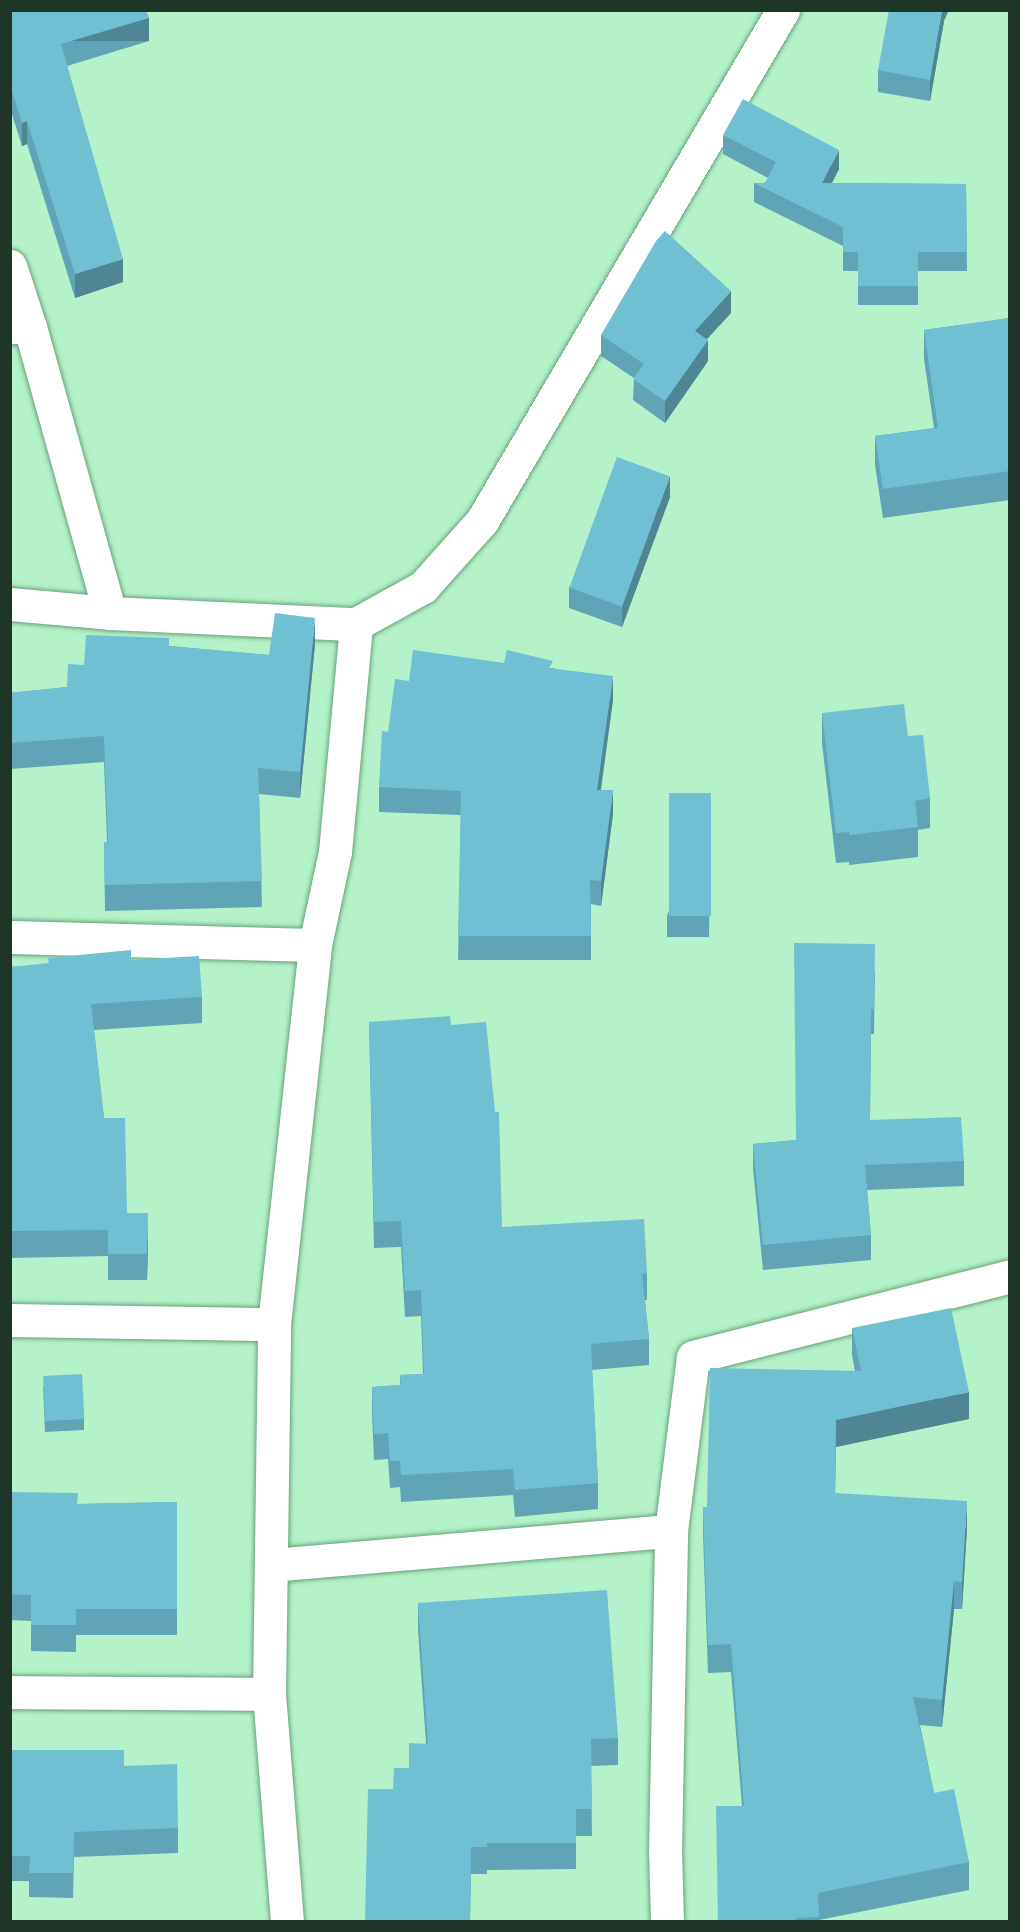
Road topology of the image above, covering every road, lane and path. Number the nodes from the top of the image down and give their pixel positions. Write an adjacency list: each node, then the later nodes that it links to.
1 (783, 10): 6 (street)
2 (10, 266): 3 (street)
3 (20, 327): 5 (street)
4 (10, 604): 5 (street)
5 (110, 613): 6 (street)
6 (356, 624): 8 (street)
7 (10, 937): 8 (street)
8 (315, 945): 11 (street)
9 (1010, 1276): 12 (street)
10 (10, 1320): 11 (street)
11 (274, 1324): 13 (street)
12 (670, 1531): 13 (street); 17 (street)
13 (272, 1565): 15 (street)
14 (10, 1692): 15 (street)
15 (269, 1694): 16 (street)
16 (287, 1922)
17 (667, 1922)

